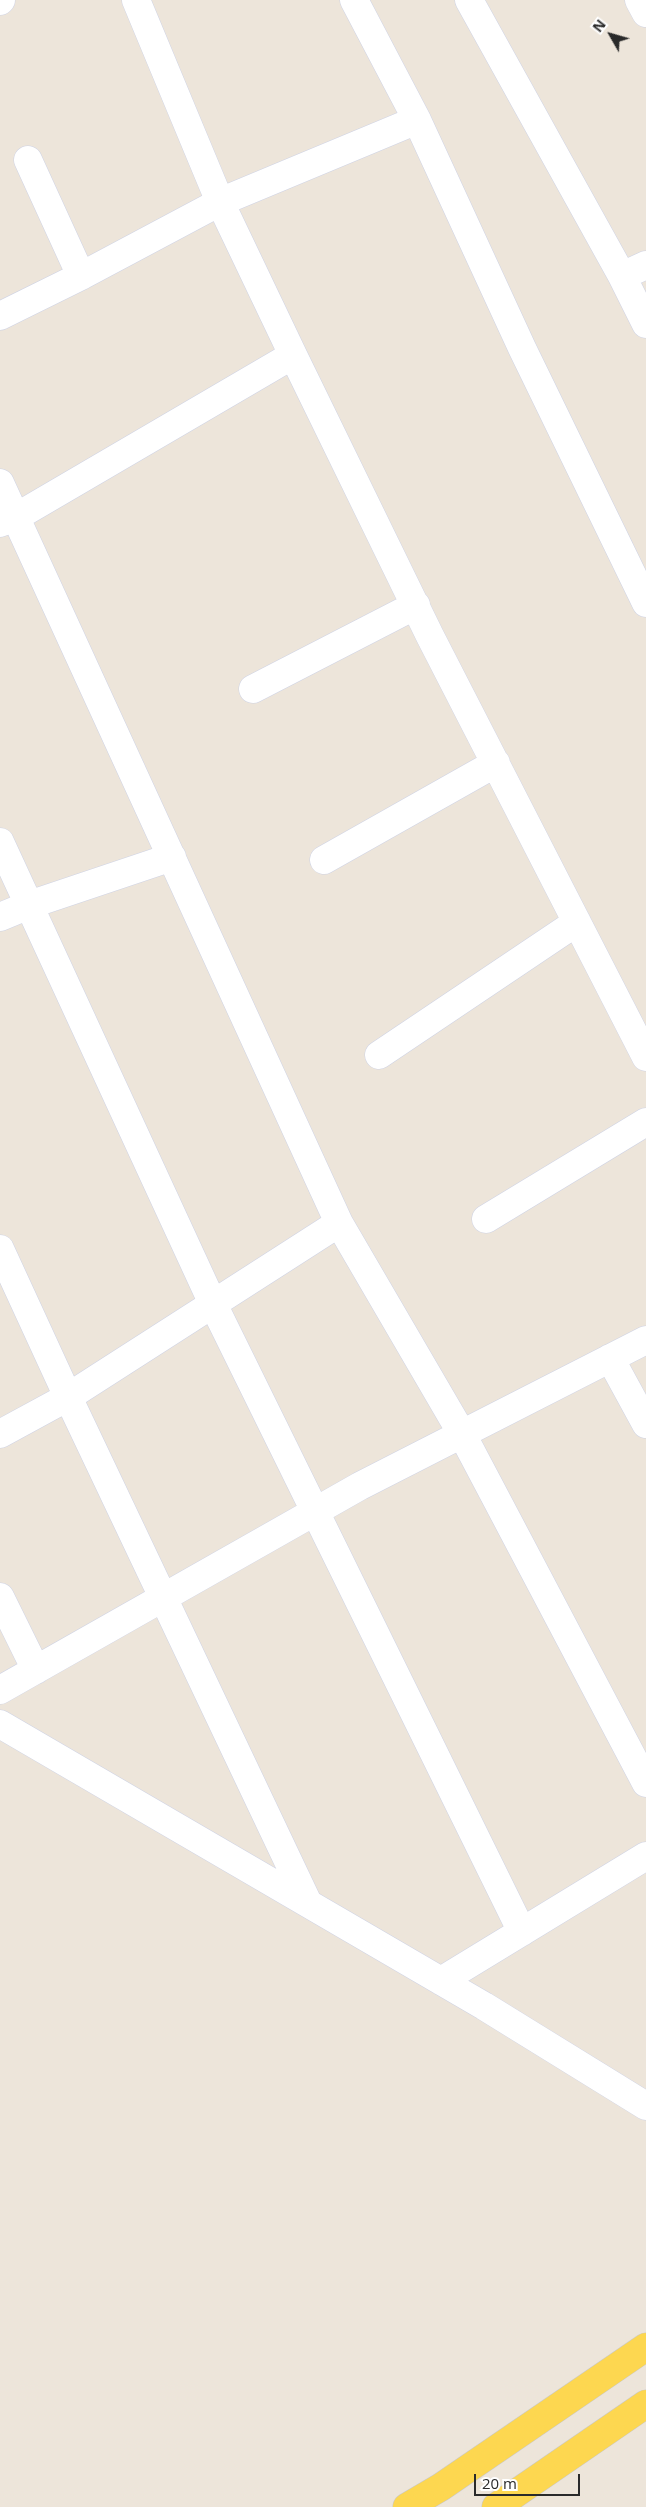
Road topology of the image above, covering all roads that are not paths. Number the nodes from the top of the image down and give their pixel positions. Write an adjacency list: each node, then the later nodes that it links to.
1 (136, 0): 8 (street)
2 (355, 0): 6 (street)
3 (469, 0): 9 (street)
4 (640, 0): 5 (street)
5 (646, 13)
6 (417, 120): 8 (street); 16 (street)
7 (28, 160): 10 (street)
8 (220, 202): 10 (street); 13 (street)
9 (634, 271): 12 (street)
10 (81, 276): 11 (street)
11 (0, 316)
12 (646, 324)
13 (293, 355): 15 (street); 17 (street)
14 (0, 483): 15 (street)
15 (8, 520): 21 (street)
16 (646, 603)
17 (416, 605): 18 (street); 19 (street)
18 (253, 690)
19 (496, 763): 22 (street); 25 (street)
20 (0, 842): 23 (street)
21 (172, 857): 23 (street); 30 (street)
22 (324, 860)
23 (29, 905): 24 (street); 32 (street)
24 (0, 917)
25 (577, 922): 26 (street); 27 (street)
26 (642, 1041)
27 (379, 1055)
28 (646, 1122): 29 (street)
29 (486, 1219)
30 (339, 1223): 32 (street); 38 (street)
31 (0, 1249): 35 (street)
32 (213, 1304): 35 (street); 39 (street)
33 (646, 1340): 34 (street)
34 (610, 1358): 36 (street); 38 (street)
35 (68, 1397): 37 (street); 41 (street)
36 (646, 1424)
37 (0, 1434)
38 (462, 1434): 39 (street); 45 (street)
39 (316, 1511): 41 (street); 48 (street)
40 (0, 1597): 42 (street)
41 (164, 1597): 42 (street); 47 (street)
42 (36, 1670): 43 (street)
43 (0, 1690)
44 (0, 1724): 47 (street)
45 (646, 1783)
46 (646, 1856): 48 (street)
47 (308, 1903): 49 (street)
48 (522, 1932): 49 (street)
49 (441, 1982): 50 (street)
50 (646, 2106)
51 (646, 2347): 53 (main road)
52 (646, 2404): 54 (main road)
53 (407, 2507)
54 (496, 2507)

